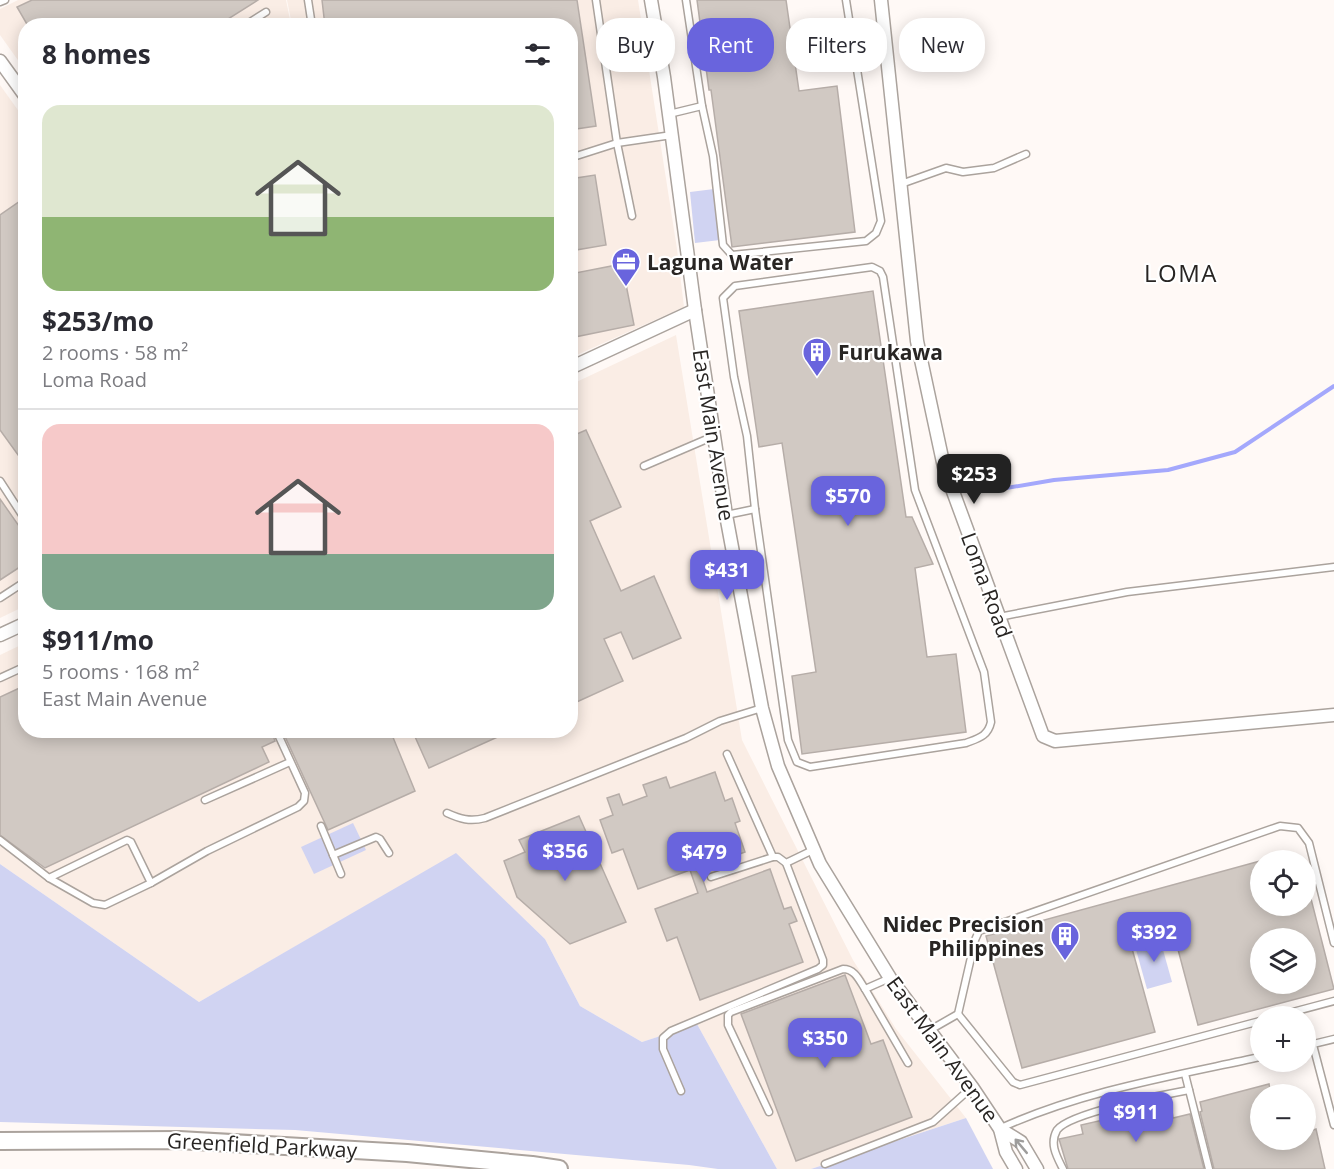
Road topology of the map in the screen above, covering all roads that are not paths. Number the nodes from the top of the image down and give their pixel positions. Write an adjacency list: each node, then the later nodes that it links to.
1 (5, 0): 8 (lane)
2 (308, 0): 11 (lane)
3 (596, 0): 17 (lane)
4 (651, 0): 15 (street, East Main Avenue)
5 (686, 0): 14 (lane)
6 (846, 0): 14 (lane)
7 (881, 0): 20 (street, Loma Road)
8 (0, 2)
9 (266, 12): 10 (lane)
10 (257, 18)
11 (311, 18)
12 (0, 61): 13 (street)
13 (18, 86)
14 (702, 106): 15 (lane)
15 (669, 114): 16 (street, East Main Avenue)
16 (672, 135): 17 (lane); 22 (street, East Main Avenue)
17 (617, 143): 19 (lane); 21 (lane)
18 (1026, 154): 20 (lane)
19 (578, 155)
20 (901, 184): 33 (street, Loma Road)
21 (632, 216)
22 (695, 310): 23 (street); 24 (street, East Main Avenue)
23 (578, 364)
24 (714, 435): 25 (lane); 29 (street, East Main Avenue)
25 (644, 466)
26 (0, 481): 27 (lane)
27 (18, 509)
28 (755, 509): 28 (lane); 29 (lane)
29 (726, 515): 38 (street, East Main Avenue)
30 (1334, 567): 33 (lane)
31 (18, 586): 32 (lane)
32 (0, 598)
33 (998, 617): 39 (street, Loma Road)
34 (18, 627): 35 (street)
35 (0, 635)
36 (18, 670): 37 (lane)
37 (0, 678)
38 (762, 708): 44 (lane); 47 (street, East Main Avenue)
39 (1334, 715)
40 (280, 738): 42 (lane)
41 (727, 754): 50 (lane)
42 (290, 762): 43 (lane); 55 (lane)
43 (205, 800)
44 (447, 813)
45 (321, 826): 49 (lane)
46 (0, 840): 54 (lane)
47 (813, 850): 51 (lane); 57 (street, East Main Avenue)
48 (389, 853): 49 (lane)
49 (333, 855): 52 (lane)
50 (773, 857): 51 (lane); 53 (lane)
51 (786, 863): 72 (lane)
52 (341, 874)
53 (711, 877)
54 (49, 878): 55 (lane); 55 (lane)
55 (151, 883)
56 (1334, 943): 61 (lane)
57 (890, 978): 58 (lane); 63 (street, East Main Avenue)
58 (866, 989): 68 (lane); 73 (lane)
59 (1334, 1001): 60 (lane)
60 (1315, 1006)
61 (958, 1014): 62 (lane); 63 (lane)
62 (1250, 1024)
63 (930, 1030): 70 (street, East Main Avenue)
64 (1334, 1039): 65 (lane)
65 (1316, 1044)
66 (1316, 1056): 74 (lane)
67 (1250, 1059): 69 (lane)
68 (908, 1063)
69 (1185, 1074): 71 (lane); 75 (lane)
70 (972, 1087): 75 (street, East Main Avenue); 77 (lane)
71 (1189, 1090): 81 (lane); 82 (lane)
72 (681, 1091)
73 (769, 1112)
74 (1334, 1125)
75 (1000, 1129): 79 (street, East Main Avenue); 80 (street, East Main Avenue, one-way to 75)
76 (0, 1141): 78 (main road, Greenfield Parkway)
77 (825, 1164)
78 (558, 1169)
79 (1016, 1169)
80 (1037, 1169)
81 (1063, 1169)
82 (1209, 1169)

